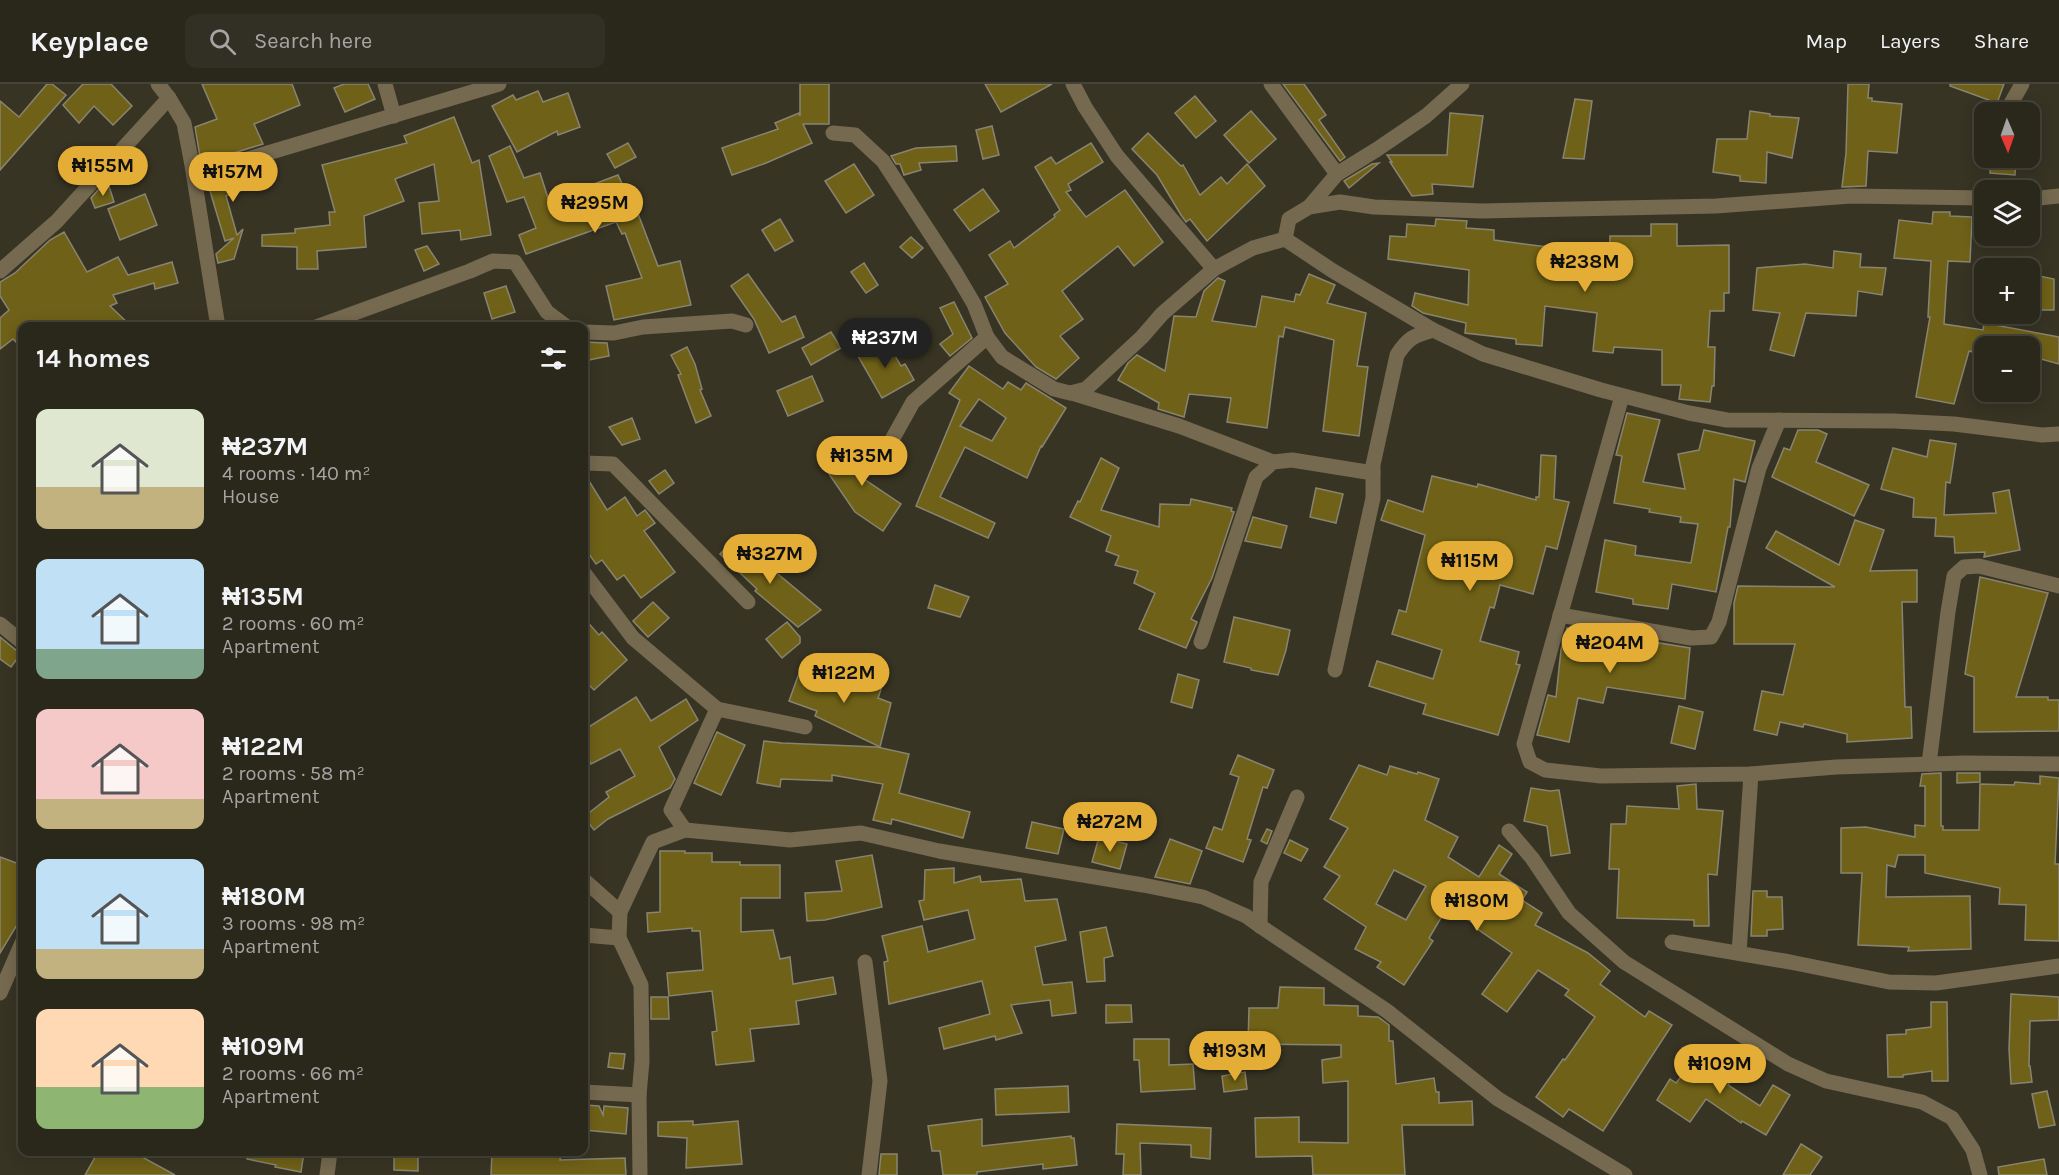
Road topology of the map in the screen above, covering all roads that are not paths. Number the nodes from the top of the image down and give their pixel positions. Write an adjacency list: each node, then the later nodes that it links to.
1 (158, 84): 8 (street)
2 (385, 84): 10 (street)
3 (499, 84): 10 (street)
4 (1073, 84): 19 (street)
5 (1271, 84): 12 (street)
6 (1461, 84): 12 (street)
7 (2022, 84): 9 (street)
8 (169, 98): 13 (street); 20 (street)
9 (2011, 102)
10 (394, 116): 13 (street)
11 (833, 133): 27 (street)
12 (1337, 174): 17 (street)
13 (194, 175): 21 (street)
14 (2059, 196): 16 (street)
15 (1974, 198): 17 (street)
16 (2040, 198)
17 (1310, 207): 18 (street)
18 (1285, 239): 19 (street); 25 (street)
19 (1214, 269): 28 (street)
20 (0, 271)
21 (217, 322)
22 (330, 322): 23 (street)
23 (560, 322)
24 (746, 326): 26 (street)
25 (1433, 330): 29 (street); 35 (street)
26 (588, 332)
27 (987, 337): 28 (street); 32 (street)
28 (1070, 393): 33 (street)
29 (1622, 396): 30 (street); 39 (street)
30 (1779, 420): 31 (street); 39 (street)
31 (2059, 435)
32 (884, 454)
33 (1273, 462): 35 (street); 42 (street)
34 (588, 463): 38 (street)
35 (1373, 473): 43 (street)
36 (588, 578): 44 (street)
37 (2059, 586): 46 (street)
38 (748, 602)
39 (1560, 615): 48 (street)
40 (0, 624): 41 (street)
41 (18, 639)
42 (1201, 642)
43 (1335, 670)
44 (717, 709): 45 (street); 50 (street)
45 (805, 727)
46 (1929, 764): 47 (street); 48 (street)
47 (2059, 764)
48 (1750, 774): 59 (street)
49 (1297, 797): 54 (street)
50 (685, 830): 53 (street); 54 (street)
51 (1509, 831): 70 (street)
52 (588, 884): 53 (street)
53 (620, 912): 56 (street)
54 (1260, 926): 69 (street)
55 (588, 935): 56 (street)
56 (619, 938): 64 (street)
57 (1672, 942): 59 (street)
58 (18, 952): 62 (street)
59 (1739, 953): 61 (street)
60 (865, 962): 68 (street)
61 (2059, 966)
62 (0, 993)
63 (588, 1092): 64 (street)
64 (639, 1095): 67 (street)
65 (329, 1156): 66 (street)
66 (327, 1175)
67 (640, 1175)
68 (869, 1175)
69 (1625, 1175)
70 (1980, 1175)

